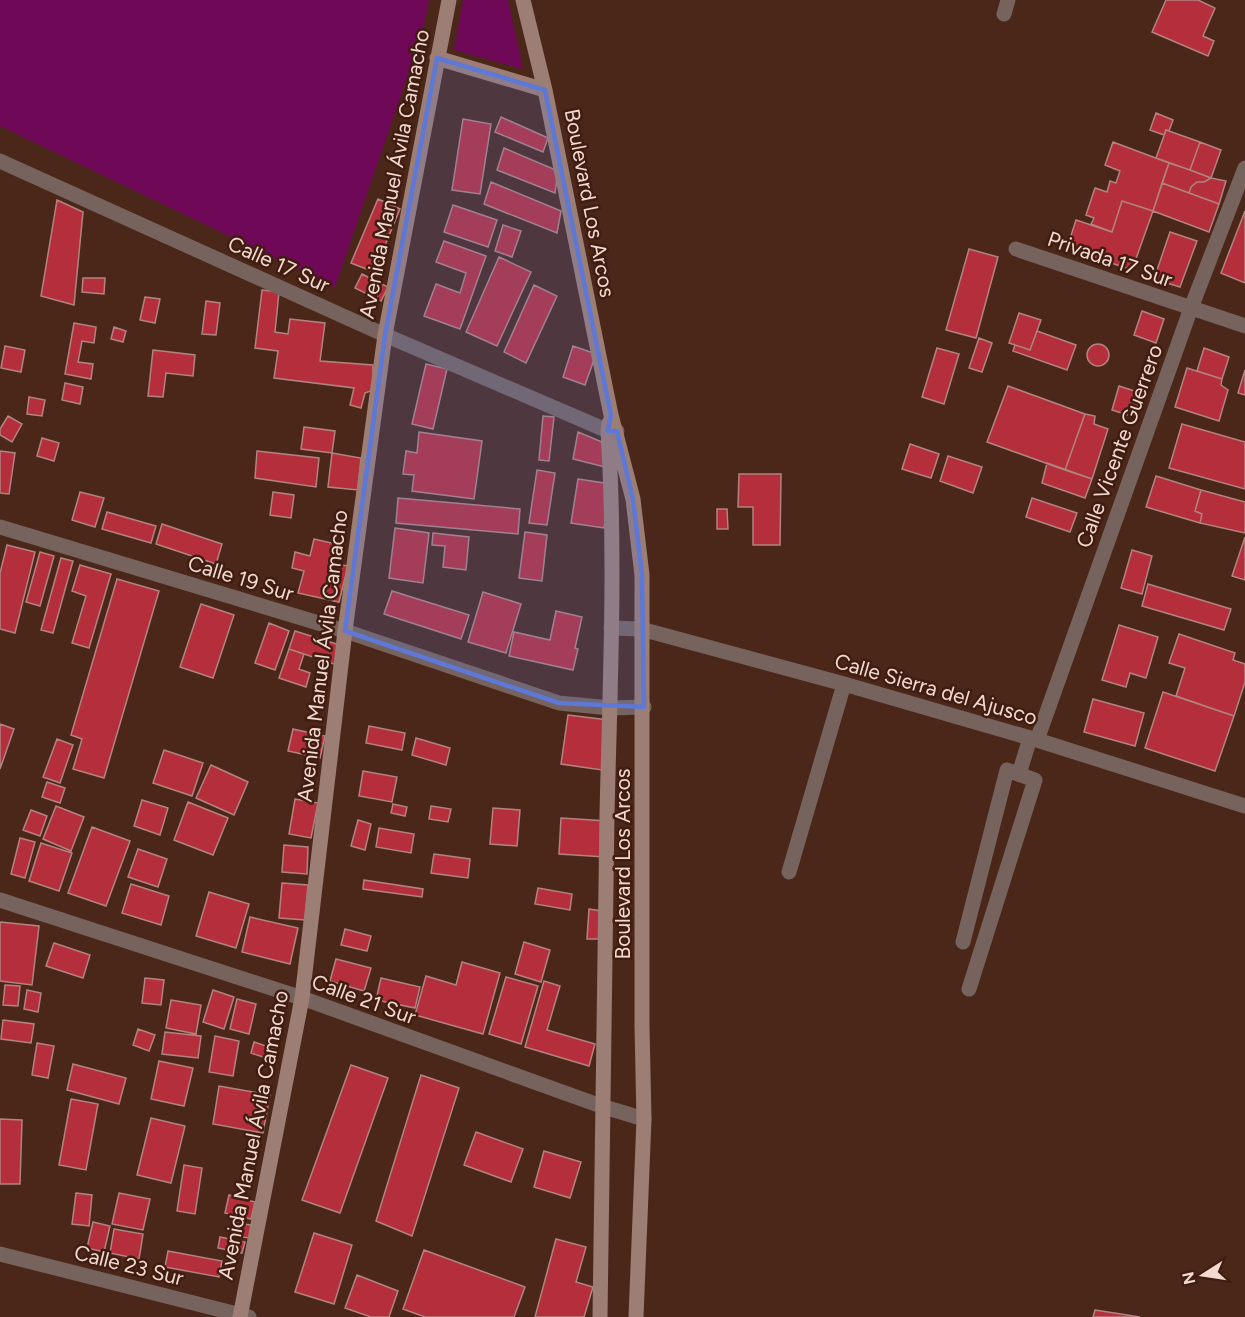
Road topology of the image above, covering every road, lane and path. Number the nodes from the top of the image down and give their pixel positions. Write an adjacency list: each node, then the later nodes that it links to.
1 (449, 0): 3 (main road, Avenida Manuel Ávila Camacho)
2 (523, 0): 4 (main road, Boulevard Los Arcos)
3 (437, 58): 4 (main road); 10 (main road, Avenida Manuel Ávila Camacho)
4 (545, 90): 11 (main road, Boulevard Los Arcos)
5 (0, 161): 10 (street, Calle 17 Sur)
6 (1245, 168): 8 (street, Calle Vicente Guerrero)
7 (1016, 249): 8 (street, Privada 17 Sur)
8 (1191, 308): 9 (street); 19 (street, Calle Vicente Guerrero)
9 (1245, 326)
10 (385, 335): 11 (street, Calle 17 Sur); 15 (main road, Avenida Manuel Ávila Camacho)
11 (612, 431): 13 (main road, Boulevard Los Arcos); 14 (main road, Boulevard Los Arcos)
12 (0, 527): 15 (street, Calle 19 Sur)
13 (611, 628): 14 (street, Calle Sierra del Ajusco); 18 (main road, Boulevard Los Arcos)
14 (641, 629): 16 (street, Calle Sierra del Ajusco); 17 (main road, Boulevard Los Arcos)
15 (345, 631): 18 (street, Calle 19 Sur); 26 (main road, Avenida Manuel Ávila Camacho)
16 (844, 684): 19 (street, Calle Sierra del Ajusco); 22 (street)
17 (644, 707): 18 (street, Calle 19 Sur); 28 (main road, Boulevard Los Arcos)
18 (610, 708): 27 (main road, Boulevard Los Arcos)
19 (1033, 739): 20 (street, Calle Vicente Guerrero); 21 (street, Calle Sierra del Ajusco)
20 (1019, 774): 24 (street); 25 (street)
21 (1245, 806)
22 (789, 872)
23 (0, 900): 26 (street, Calle 21 Sur)
24 (963, 942)
25 (969, 989)
26 (302, 998): 27 (street, Calle 21 Sur); 30 (main road, Avenida Manuel Ávila Camacho)
27 (601, 1106): 28 (street, Calle 21 Sur); 31 (main road, Boulevard Los Arcos)
28 (644, 1119): 32 (main road, Boulevard Los Arcos)
29 (0, 1254): 30 (street, Calle 23 Sur)
30 (243, 1316)
31 (600, 1317)
32 (636, 1317)

